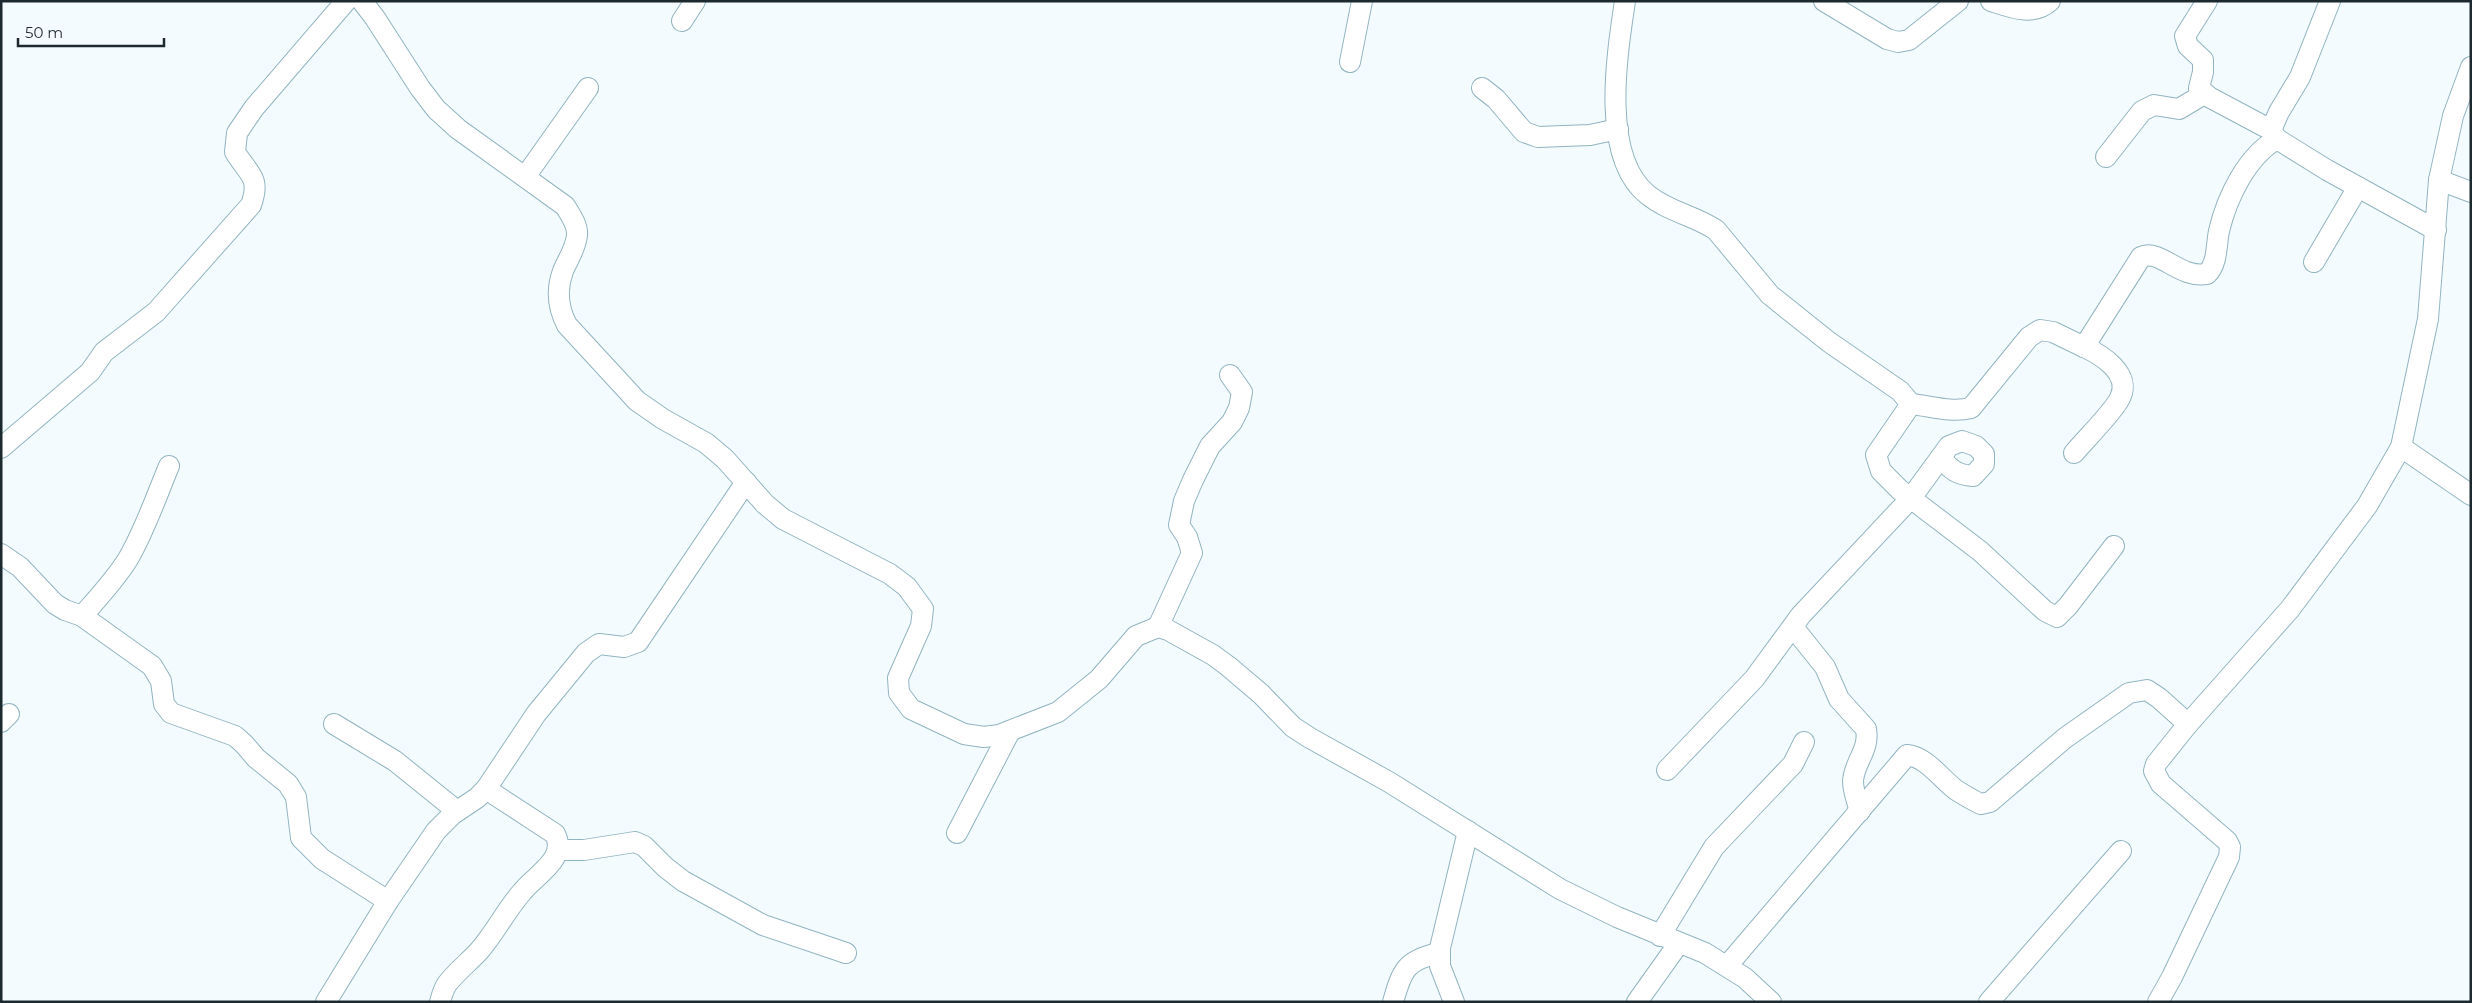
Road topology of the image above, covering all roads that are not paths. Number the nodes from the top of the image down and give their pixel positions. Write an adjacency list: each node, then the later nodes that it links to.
1 (346, 1): 31 (street)
2 (362, 1): 21 (street)
3 (695, 1): 12 (street)
4 (1362, 1): 13 (street)
5 (1625, 1): 18 (street)
6 (1824, 1): 7 (street)
7 (1958, 1)
8 (1991, 1): 9 (street)
9 (2050, 1)
10 (2207, 1): 17 (street)
11 (2330, 1): 19 (street)
12 (682, 21)
13 (1350, 62)
14 (2471, 67): 22 (street)
15 (588, 88): 21 (street)
16 (1482, 88): 18 (street)
17 (2204, 94): 19 (street); 20 (street)
18 (1618, 129): 29 (street)
19 (2274, 134): 23 (street); 27 (street)
20 (2106, 157)
21 (525, 177): 35 (street)
22 (2439, 180): 24 (street); 25 (street)
23 (2358, 187): 25 (street); 26 (street)
24 (2471, 192)
25 (2436, 230): 30 (street)
26 (2314, 262)
27 (2084, 347): 29 (street); 32 (street)
28 (1230, 375): 42 (street)
29 (1911, 404): 37 (street)
30 (2401, 447): 36 (street); 44 (street)
31 (1, 448)
32 (2074, 452)
33 (1942, 458): 37 (street)
34 (168, 466): 40 (street)
35 (746, 482): 45 (street); 48 (street)
36 (2471, 495)
37 (1911, 498): 38 (street); 41 (street)
38 (2114, 546)
39 (1, 554): 40 (street)
40 (82, 616): 55 (street)
41 (1793, 627): 47 (street); 50 (street)
42 (1158, 628): 45 (street); 51 (street)
43 (334, 724): 49 (street)
44 (2188, 724): 50 (street); 68 (street)
45 (1010, 731): 52 (street)
46 (1804, 742): 56 (street)
47 (1667, 770)
48 (486, 789): 49 (street); 53 (street)
49 (457, 811): 55 (street)
50 (1860, 811): 60 (street)
51 (1468, 831): 56 (street); 59 (street)
52 (957, 833)
53 (559, 850): 58 (street); 62 (street)
54 (2121, 850): 67 (street)
55 (388, 901): 61 (street)
56 (1660, 936): 57 (street)
57 (1679, 943): 60 (street); 65 (street)
58 (846, 953)
59 (1439, 953): 63 (street); 64 (street)
60 (1727, 966): 66 (street)
61 (326, 1002)
62 (440, 1002)
63 (1393, 1002)
64 (1454, 1002)
65 (1637, 1002)
66 (1771, 1002)
67 (1989, 1002)
68 (2158, 1002)

